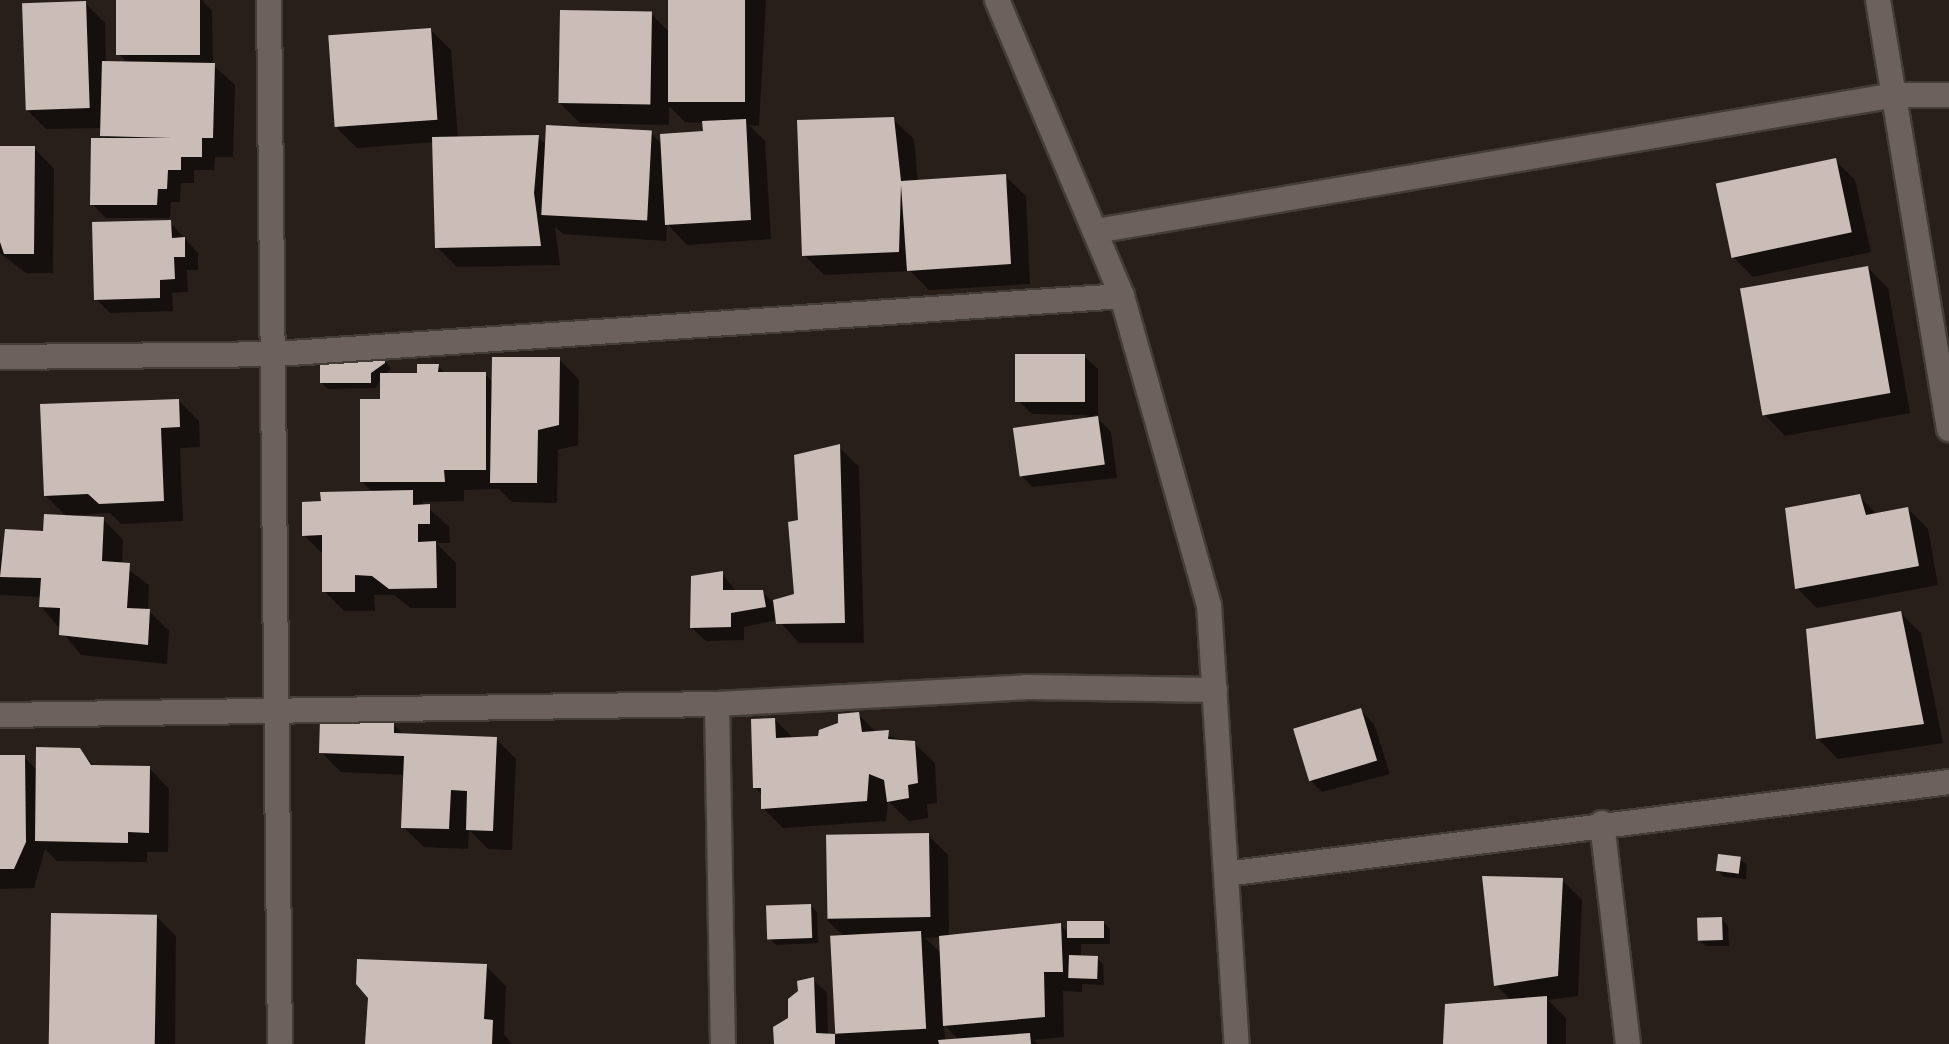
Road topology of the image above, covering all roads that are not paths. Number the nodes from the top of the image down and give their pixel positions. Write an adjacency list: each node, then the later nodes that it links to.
1 (269, 0): 8 (street)
2 (997, 0): 6 (street)
3 (1878, 0): 4 (street)
4 (1895, 95): 5 (street); 6 (street); 10 (street)
5 (1949, 95)
6 (1096, 231): 7 (street)
7 (1122, 296): 8 (street); 11 (street)
8 (276, 354): 9 (street); 13 (street)
9 (0, 357)
10 (1949, 429)
11 (1215, 690): 12 (street); 17 (street)
12 (717, 704): 13 (street); 19 (street)
13 (278, 710): 14 (street); 18 (street)
14 (0, 715)
15 (1949, 782): 16 (street)
16 (1602, 823): 17 (street); 21 (street)
17 (1226, 874): 20 (street)
18 (280, 1044)
19 (723, 1044)
20 (1237, 1044)
21 (1628, 1044)

